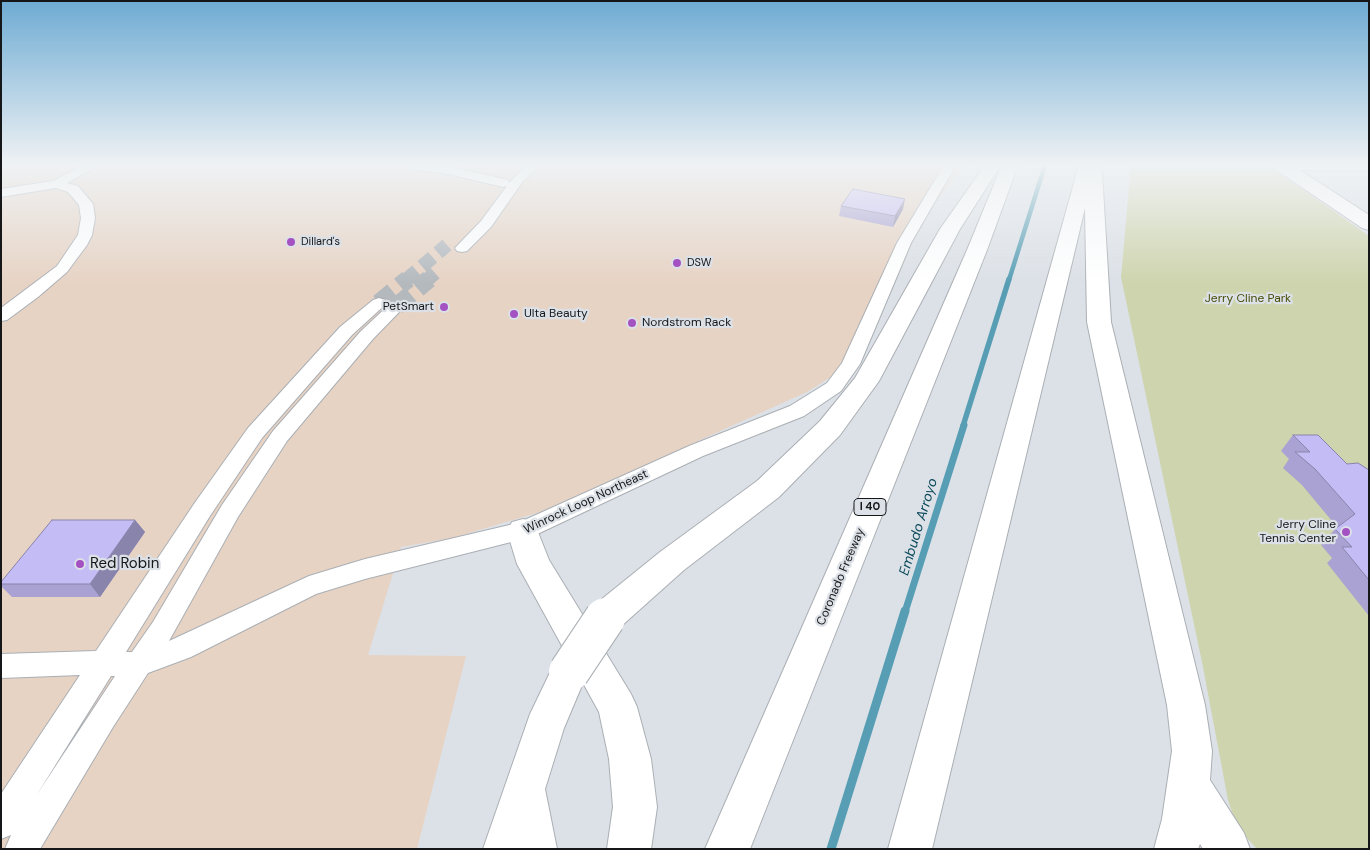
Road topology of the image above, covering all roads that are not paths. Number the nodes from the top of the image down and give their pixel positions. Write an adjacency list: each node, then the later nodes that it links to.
1 (86, 205): 14 (street)
2 (493, 205): 10 (street)
3 (495, 205): 10 (street)
4 (927, 205): 15 (street, Winrock Loop Northeast)
5 (967, 205): 20 (main road, bridge)
6 (995, 205): 26 (main road, Coronado Freeway / I 40)
7 (1077, 205): 27 (main road)
8 (1095, 205): 19 (main road)
9 (1340, 205): 11 (main road)
10 (490, 210): 12 (street); 13 (street)
11 (1369, 224)
12 (447, 245)
13 (462, 248)
14 (1, 316)
15 (523, 531): 17 (street, Winrock Loop Northeast); 25 (main road)
16 (102, 664): 17 (street, Winrock Loop Northeast); 17 (street); 18 (street, Winrock Loop Northeast); 21 (street)
17 (140, 664): 22 (street)
18 (1, 666)
19 (1188, 784): 28 (main road); 29 (main road)
20 (525, 790): 23 (main road); 24 (main road)
21 (1, 822)
22 (21, 849)
23 (505, 849)
24 (535, 849)
25 (629, 849)
26 (727, 849)
27 (910, 849)
28 (1176, 849)
29 (1228, 849)

